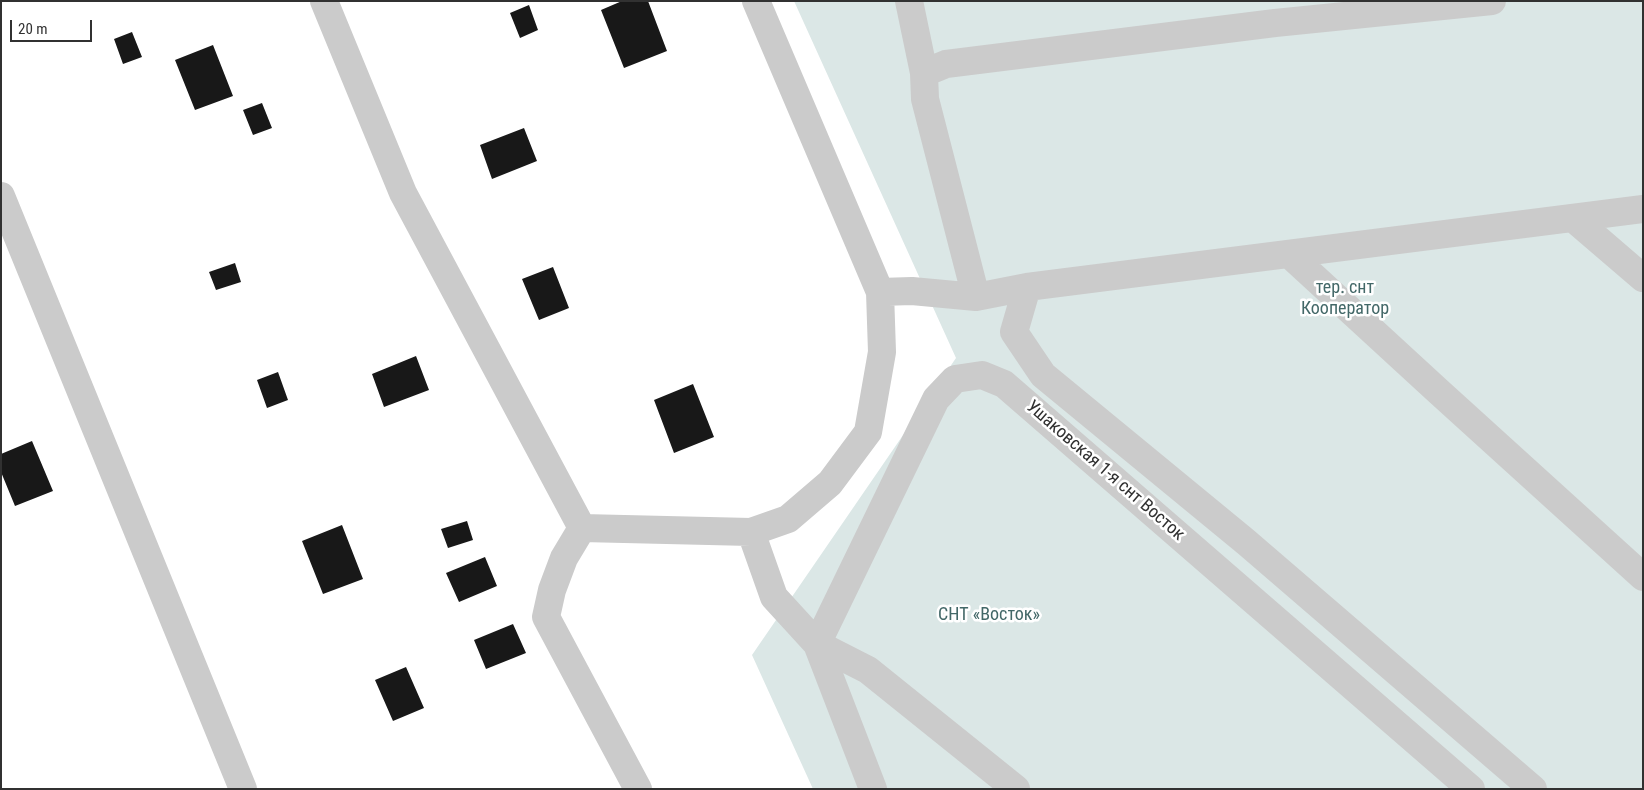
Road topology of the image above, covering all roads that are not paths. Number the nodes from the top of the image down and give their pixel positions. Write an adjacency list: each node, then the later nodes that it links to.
1 (324, 1): 14 (street)
2 (756, 1): 12 (street)
3 (909, 1): 5 (street)
4 (1492, 1): 5 (street)
5 (924, 73): 13 (street)
6 (1, 196): 18 (street)
7 (1643, 209): 8 (street)
8 (1573, 218): 9 (street); 10 (street)
9 (1290, 255): 11 (street); 16 (street)
10 (1643, 278)
11 (1027, 287): 13 (street); 23 (street)
12 (880, 292): 13 (street); 15 (street)
13 (976, 298)
14 (582, 528): 15 (street); 19 (street)
15 (750, 532): 17 (street)
16 (1643, 577)
17 (817, 644): 20 (street); 21 (street); 22 (street, Ушаковская 1-я снт Восток)
18 (243, 789)
19 (638, 789)
20 (873, 789)
21 (1016, 789)
22 (1471, 789)
23 (1533, 789)

